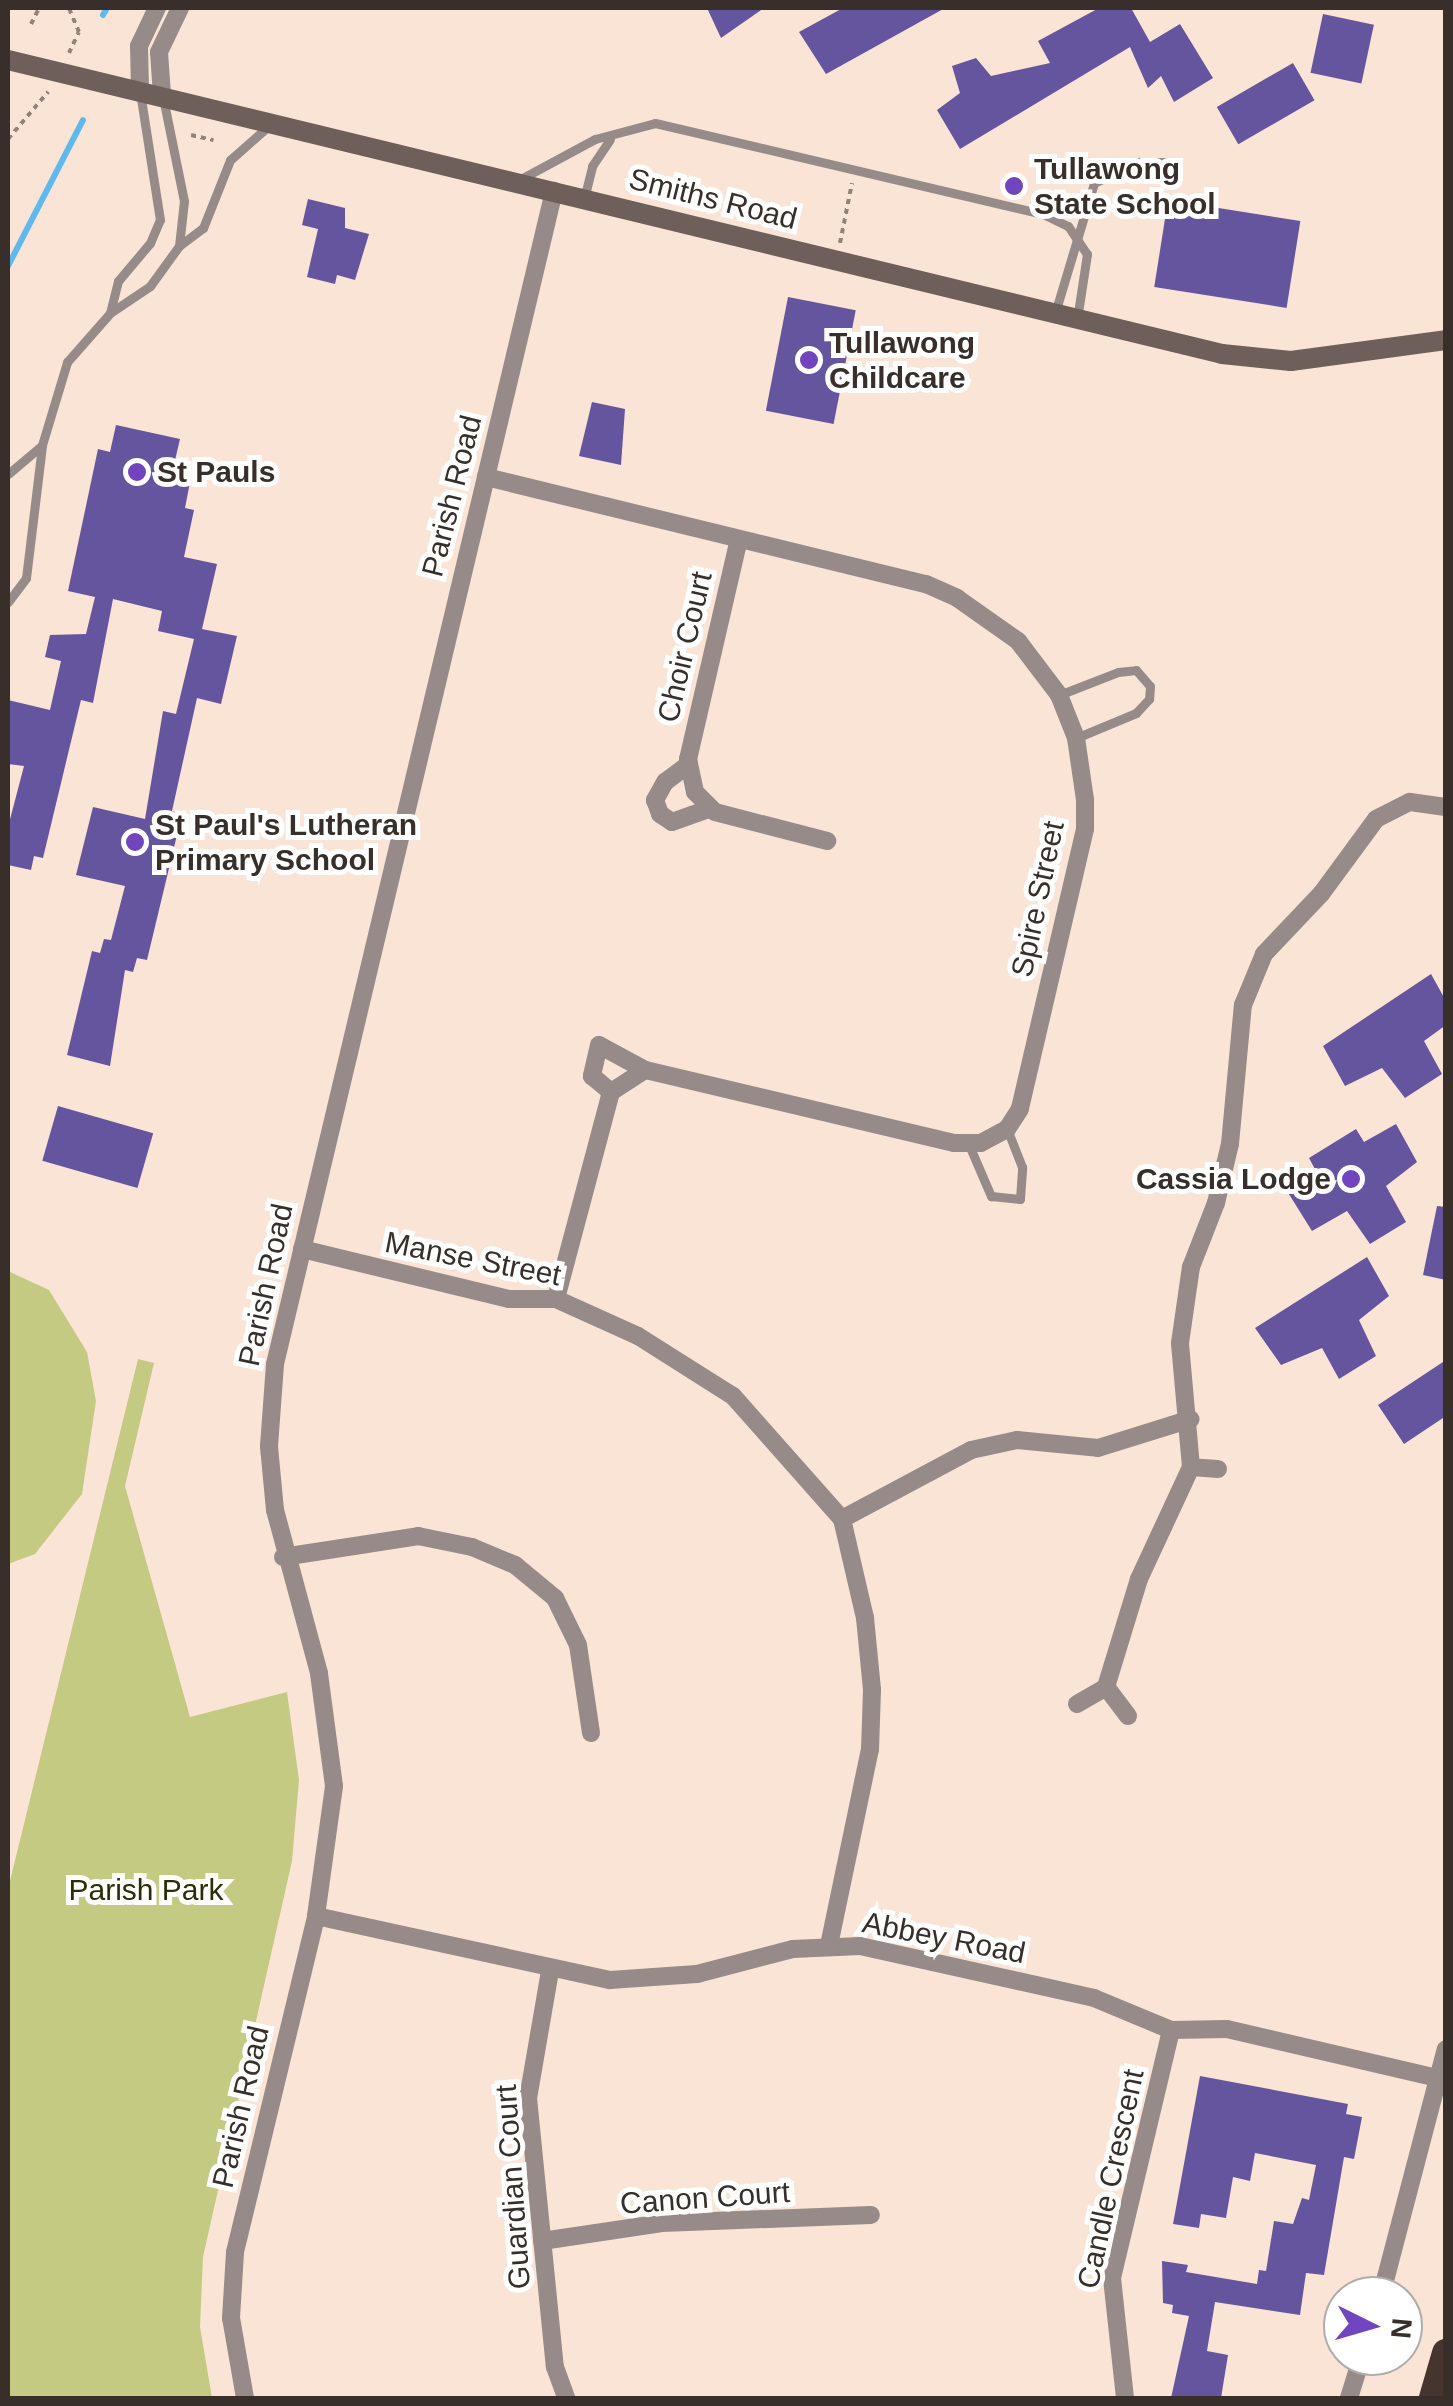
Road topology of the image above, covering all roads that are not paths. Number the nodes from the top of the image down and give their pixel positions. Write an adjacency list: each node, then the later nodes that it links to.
1 (157, 8): 4 (street)
2 (180, 8): 5 (street)
3 (8, 60): 4 (main road, Smiths Road)
4 (140, 90): 5 (main road, Smiths Road); 14 (lane)
5 (162, 95): 6 (main road, Smiths Road); 13 (lane)
6 (273, 122): 9 (main road, Smiths Road); 13 (lane)
7 (610, 139): 9 (lane); 11 (lane); 12 (lane)
8 (1170, 162): 12 (lane)
9 (514, 182): 10 (main road, Smiths Road)
10 (554, 192): 11 (main road, Smiths Road); 22 (street, Parish Road)
11 (584, 199): 15 (main road, Smiths Road)
12 (1076, 234): 15 (lane); 16 (lane)
13 (179, 246): 14 (lane)
14 (110, 313): 20 (lane)
15 (1055, 314): 16 (main road, Smiths Road)
16 (1077, 320): 19 (main road, Smiths Road)
17 (1446, 325): 19 (main road, Smiths Road)
18 (1446, 340): 19 (main road, Smiths Road)
19 (1407, 343)
20 (42, 445): 21 (lane); 24 (lane)
21 (8, 474)
22 (486, 477): 23 (street, Spire Street); 35 (street, Parish Road)
23 (738, 543): 25 (street, Spire Street); 27 (street, Choir Court)
24 (8, 602)
25 (1059, 695): 26 (street, Spire Street); 26 (lane)
26 (1076, 738): 33 (street, Spire Street)
27 (689, 764): 29 (street, Choir Court); 29 (street, Choir Court)
28 (1446, 807): 37 (street)
29 (711, 808): 30 (street, Choir Court)
30 (827, 840)
31 (645, 1070): 32 (street); 32 (street); 34 (street)
32 (611, 1092): 36 (street)
33 (1007, 1129): 34 (street); 34 (lane)
34 (970, 1146)
35 (302, 1250): 36 (street, Manse Street); 41 (street, Parish Road)
36 (556, 1300): 40 (street, Manse Street)
37 (1191, 1418): 38 (street); 40 (street)
38 (1191, 1466): 39 (street); 42 (street)
39 (1218, 1469)
40 (842, 1519): 47 (street, Manse Street)
41 (283, 1557): 45 (street); 46 (street, Parish Road)
42 (1106, 1687): 43 (street); 44 (street)
43 (1077, 1704)
44 (1128, 1716)
45 (591, 1733)
46 (316, 1916): 48 (street, Abbey Road); 56 (street, Parish Road)
47 (829, 1945): 48 (street, Abbey Road); 49 (street, Abbey Road)
48 (550, 1971): 53 (street, Guardian Court)
49 (1171, 2030): 51 (street, Abbey Road); 58 (street, Candle Crescent)
50 (1446, 2049): 51 (street)
51 (1438, 2078): 54 (street)
52 (871, 2215): 53 (street, Canon Court)
53 (542, 2242): 57 (street, Guardian Court)
54 (1386, 2276)
55 (1446, 2353): 59 (highway)
56 (245, 2398)
57 (566, 2398)
58 (1125, 2398)
59 (1433, 2398)

